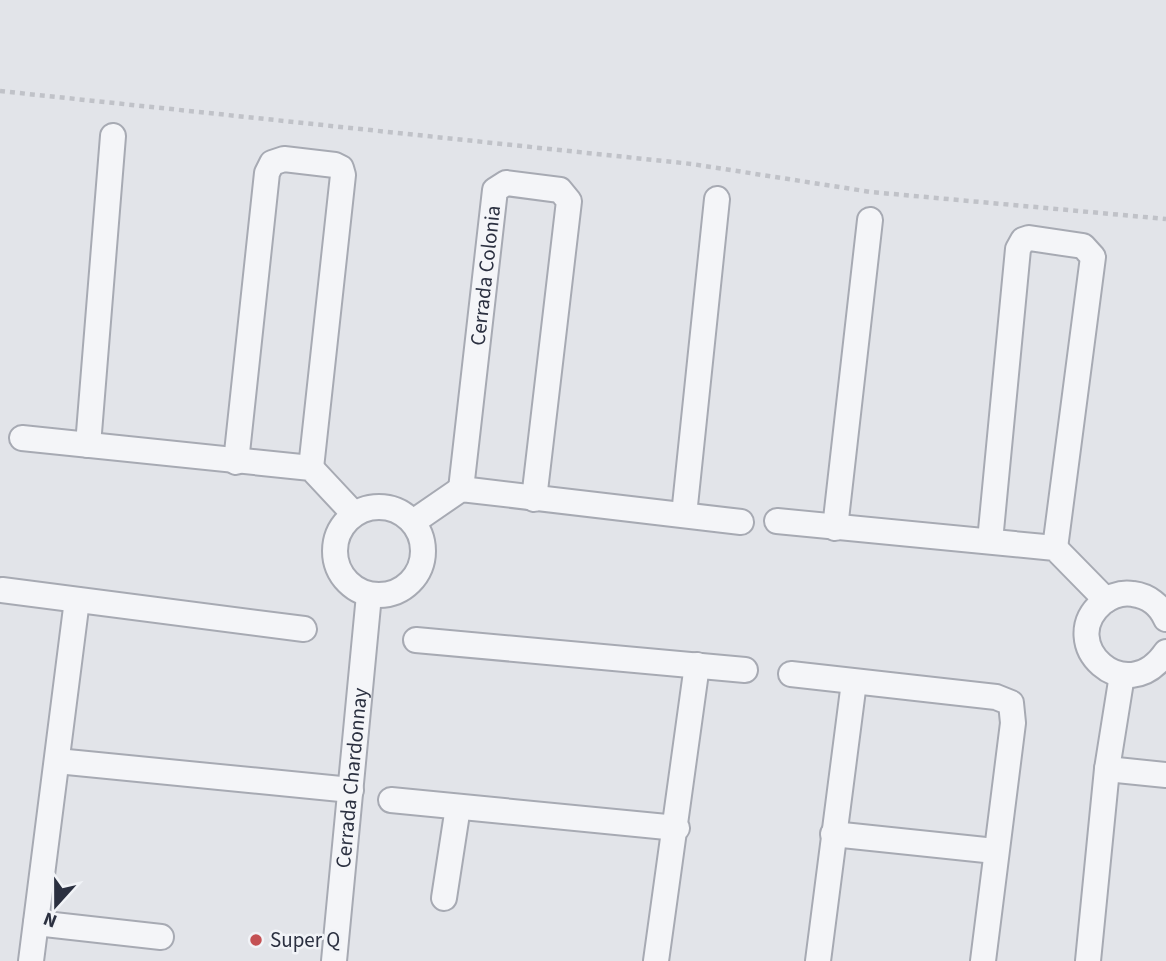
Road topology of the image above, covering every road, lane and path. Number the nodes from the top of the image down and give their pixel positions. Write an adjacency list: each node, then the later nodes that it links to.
1 (0, 91): 4 (path)
2 (113, 136): 7 (street)
3 (717, 199): 13 (street)
4 (1166, 219)
5 (870, 220): 17 (street)
6 (22, 438): 7 (street)
7 (88, 445): 8 (street)
8 (236, 462): 9 (street); 9 (street)
9 (311, 468): 12 (street)
10 (461, 489): 11 (street); 11 (street, Cerrada Colonia); 15 (street)
11 (534, 499): 13 (street)
12 (354, 514): 15 (street); 21 (street)
13 (684, 515): 16 (street)
14 (777, 521): 17 (street)
15 (413, 522): 21 (street)
16 (741, 522)
17 (835, 528): 18 (street)
18 (990, 541): 19 (street); 19 (street)
19 (1055, 548): 23 (street)
20 (2, 590): 22 (street)
21 (369, 595): 36 (street, Cerrada Chardonnay)
22 (77, 600): 25 (street); 33 (street)
23 (1106, 600): 24 (street); 31 (street)
24 (1166, 619)
25 (304, 629)
26 (416, 640): 28 (street)
27 (1166, 652): 31 (street)
28 (697, 665): 29 (street); 39 (street)
29 (745, 670)
30 (791, 674): 32 (street)
31 (1122, 675): 34 (street)
32 (854, 682): 40 (street); 41 (street)
33 (57, 761): 36 (street); 43 (street)
34 (1107, 769): 35 (street); 50 (street)
35 (1166, 775)
36 (351, 790): 46 (street, Cerrada Chardonnay)
37 (391, 800): 38 (street)
38 (458, 807): 39 (street); 42 (street)
39 (677, 828): 47 (street)
40 (833, 834): 41 (street); 48 (street)
41 (995, 851): 49 (street)
42 (444, 898)
43 (36, 923): 44 (street); 45 (street)
44 (161, 937)
45 (31, 961)
46 (334, 961)
47 (656, 961)
48 (818, 961)
49 (984, 961)
50 (1088, 961)

